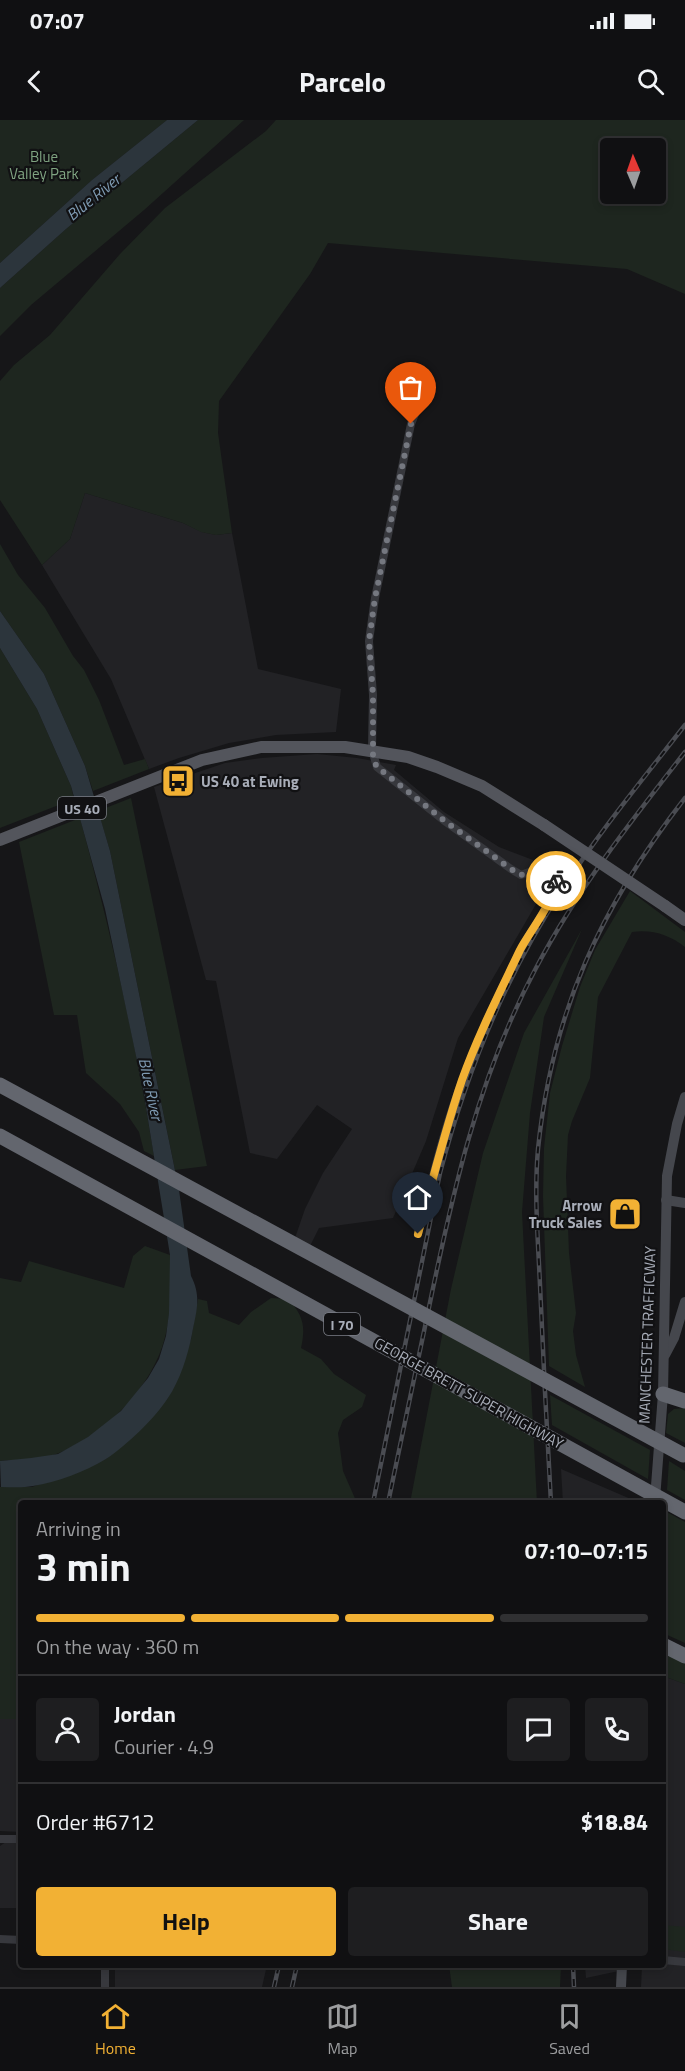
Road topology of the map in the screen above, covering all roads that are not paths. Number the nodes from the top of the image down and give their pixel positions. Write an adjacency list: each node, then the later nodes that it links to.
1 (422, 402): 2 (street)
2 (372, 750): 3 (main road, US 40); 4 (main road, US 40, bridge); 10 (street)
3 (0, 840)
4 (685, 920)
5 (0, 1085): 16 (highway, bridge)
6 (685, 1097): 8 (main road, MANCHESTER TRAFFICWAY)
7 (0, 1136): 18 (highway, GEORGE BRETT SUPER HIGHWAY / I 70, bridge)
8 (666, 1200): 9 (main road); 12 (main road, MANCHESTER TRAFFICWAY)
9 (685, 1203)
10 (418, 1234)
11 (685, 1302): 12 (main road)
12 (664, 1358): 14 (main road, MANCHESTER TRAFFICWAY)
13 (685, 1392): 14 (highway)
14 (663, 1394): 15 (highway); 17 (main road, MANCHESTER TRAFFICWAY)
15 (685, 1401)
16 (684, 1455)
17 (655, 1500)
18 (663, 1500)
19 (666, 1502): 20 (highway, GEORGE BRETT SUPER HIGHWAY / I 70, bridge)
20 (685, 1512)
21 (0, 1839): 22 (street)
22 (18, 1839)
23 (0, 1939): 24 (street)
24 (18, 1940)
25 (666, 1960): 26 (street)
26 (685, 1962)
27 (103, 1968): 29 (street)
28 (622, 1968): 30 (main road)
29 (105, 1987)
30 (621, 1987)

